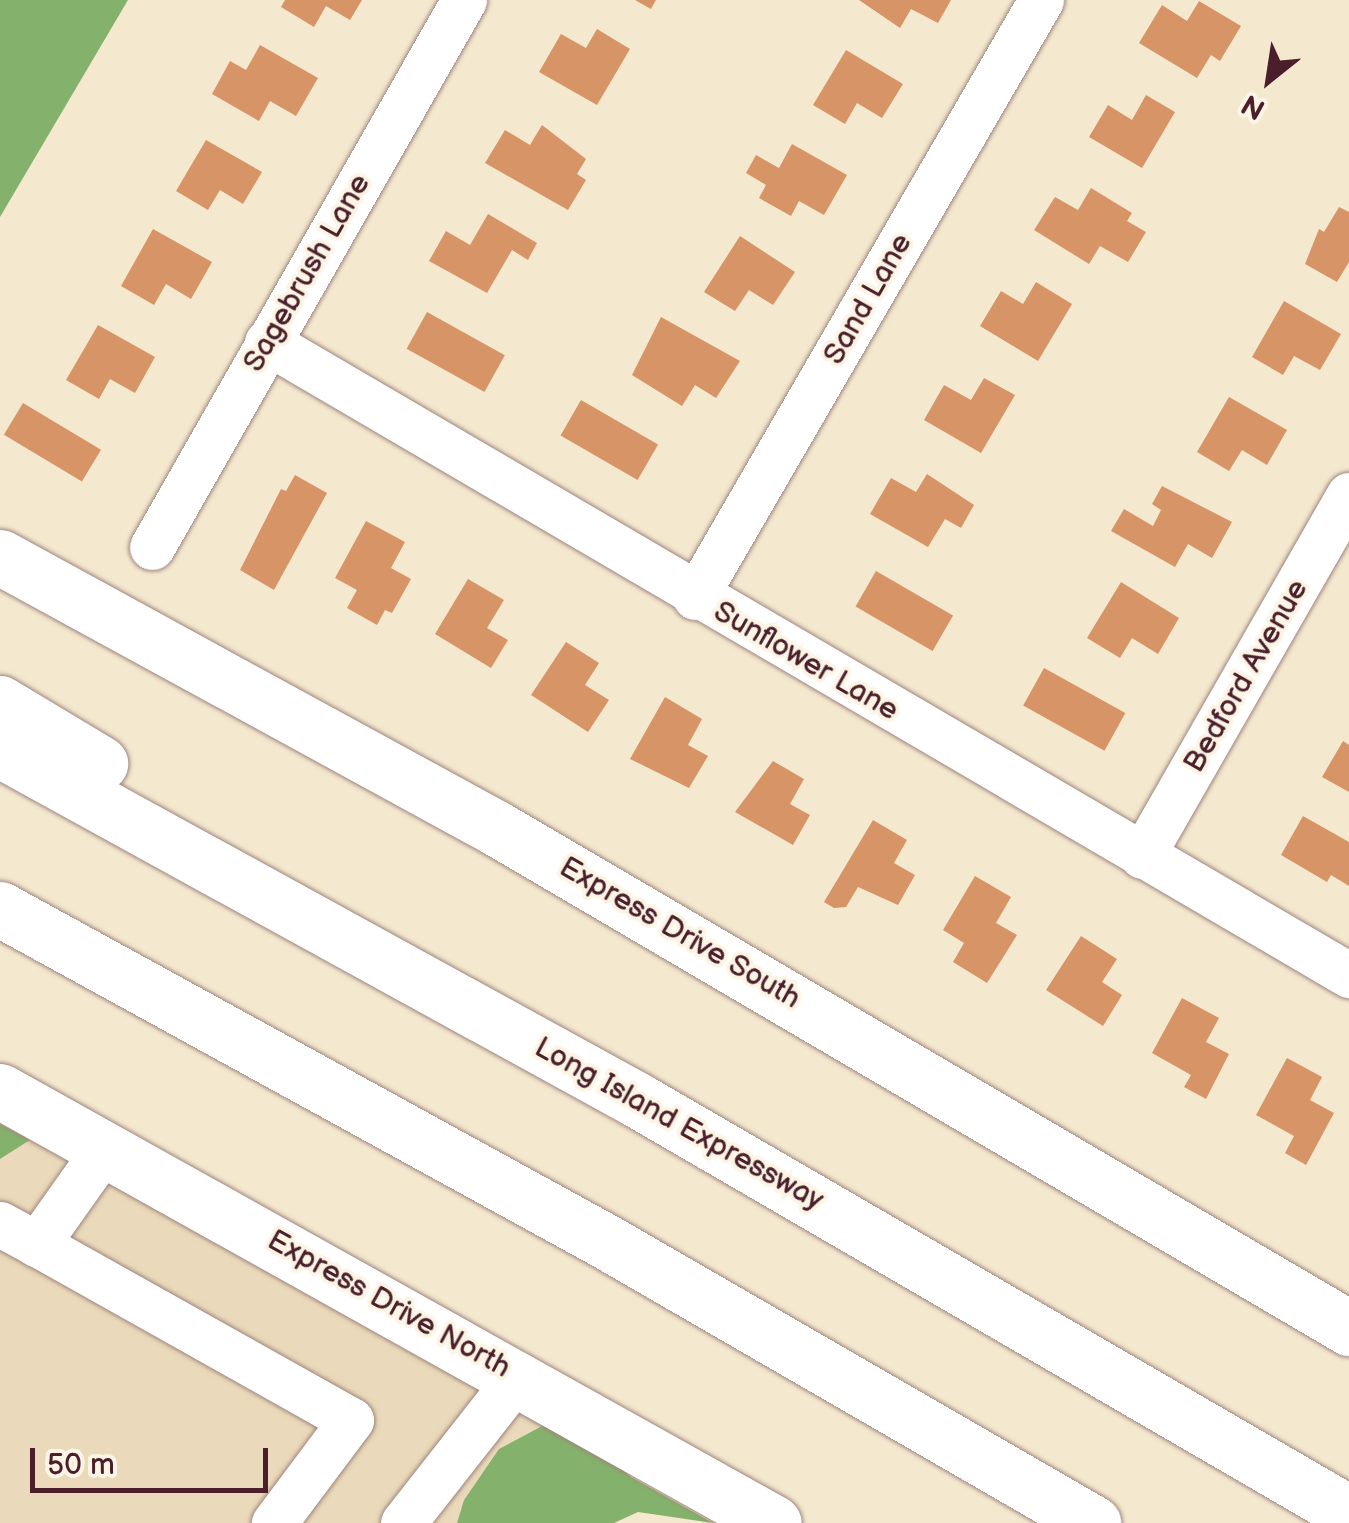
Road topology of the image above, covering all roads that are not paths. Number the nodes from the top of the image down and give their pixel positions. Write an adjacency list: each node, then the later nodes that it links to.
1 (464, 0): 3 (street, Sagebrush Lane)
2 (1042, 0): 7 (street, Sand Lane)
3 (267, 342): 5 (street, Sagebrush Lane); 7 (street, Sunflower Lane)
4 (1349, 495): 10 (street, Bedford Avenue)
5 (152, 548)
6 (0, 557): 17 (main road, Express Drive South)
7 (695, 597): 10 (street, Sunflower Lane)
8 (0, 703): 11 (main road)
9 (0, 750): 11 (main road, Long Island Expressway)
10 (1142, 856): 13 (street, Sunflower Lane)
11 (274, 899): 19 (main road, Long Island Expressway)
12 (0, 909): 23 (main road)
13 (1349, 976)
14 (0, 1092): 15 (main road, Express Drive North)
15 (105, 1148): 16 (street); 18 (main road, Express Drive North)
16 (18, 1234): 20 (street)
17 (1349, 1328)
18 (519, 1375): 21 (street); 22 (main road, Express Drive North)
19 (1349, 1513)
20 (274, 1523)
21 (404, 1523)
22 (774, 1523)
23 (1093, 1523)

